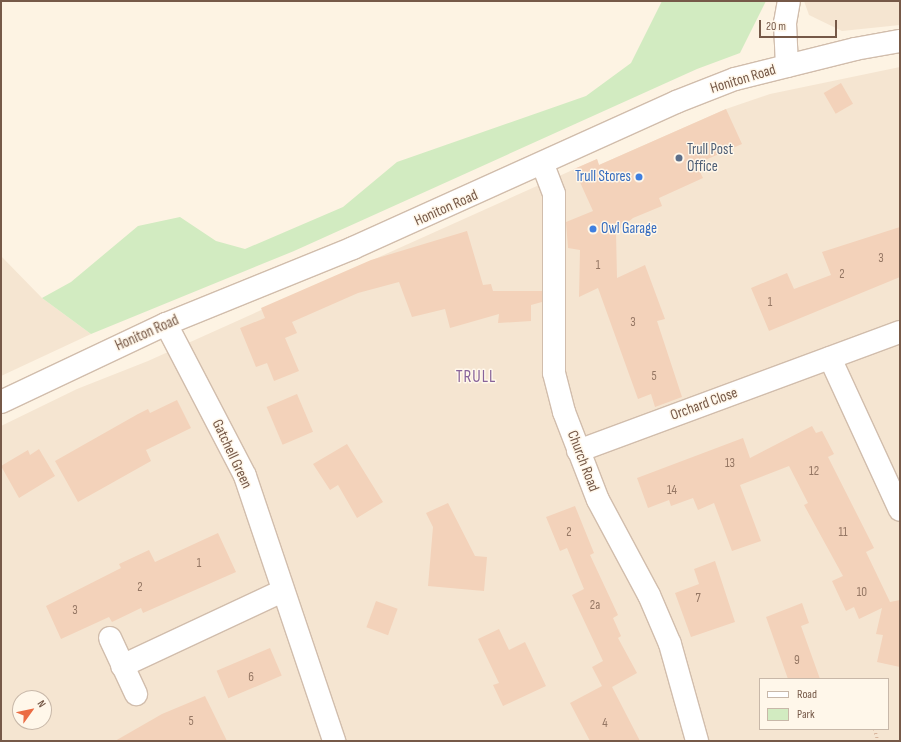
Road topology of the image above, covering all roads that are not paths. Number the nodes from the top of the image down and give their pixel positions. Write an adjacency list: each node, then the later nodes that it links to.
1 (789, 1): 3 (street)
2 (900, 41): 3 (street, Honiton Road)
3 (787, 66): 4 (street, Honiton Road)
4 (543, 165): 5 (street, Honiton Road); 9 (street, Church Road)
5 (166, 324): 8 (street, Honiton Road); 11 (street, Gatchell Green)
6 (900, 332): 7 (street, Orchard Close)
7 (830, 358): 9 (street, Orchard Close); 10 (street)
8 (1, 402)
9 (578, 451): 16 (street, Church Road)
10 (900, 510)
11 (282, 592): 13 (street); 15 (street, Gatchell Green)
12 (110, 638): 13 (street)
13 (122, 666): 14 (street)
14 (136, 694)
15 (334, 741)
16 (697, 741)

